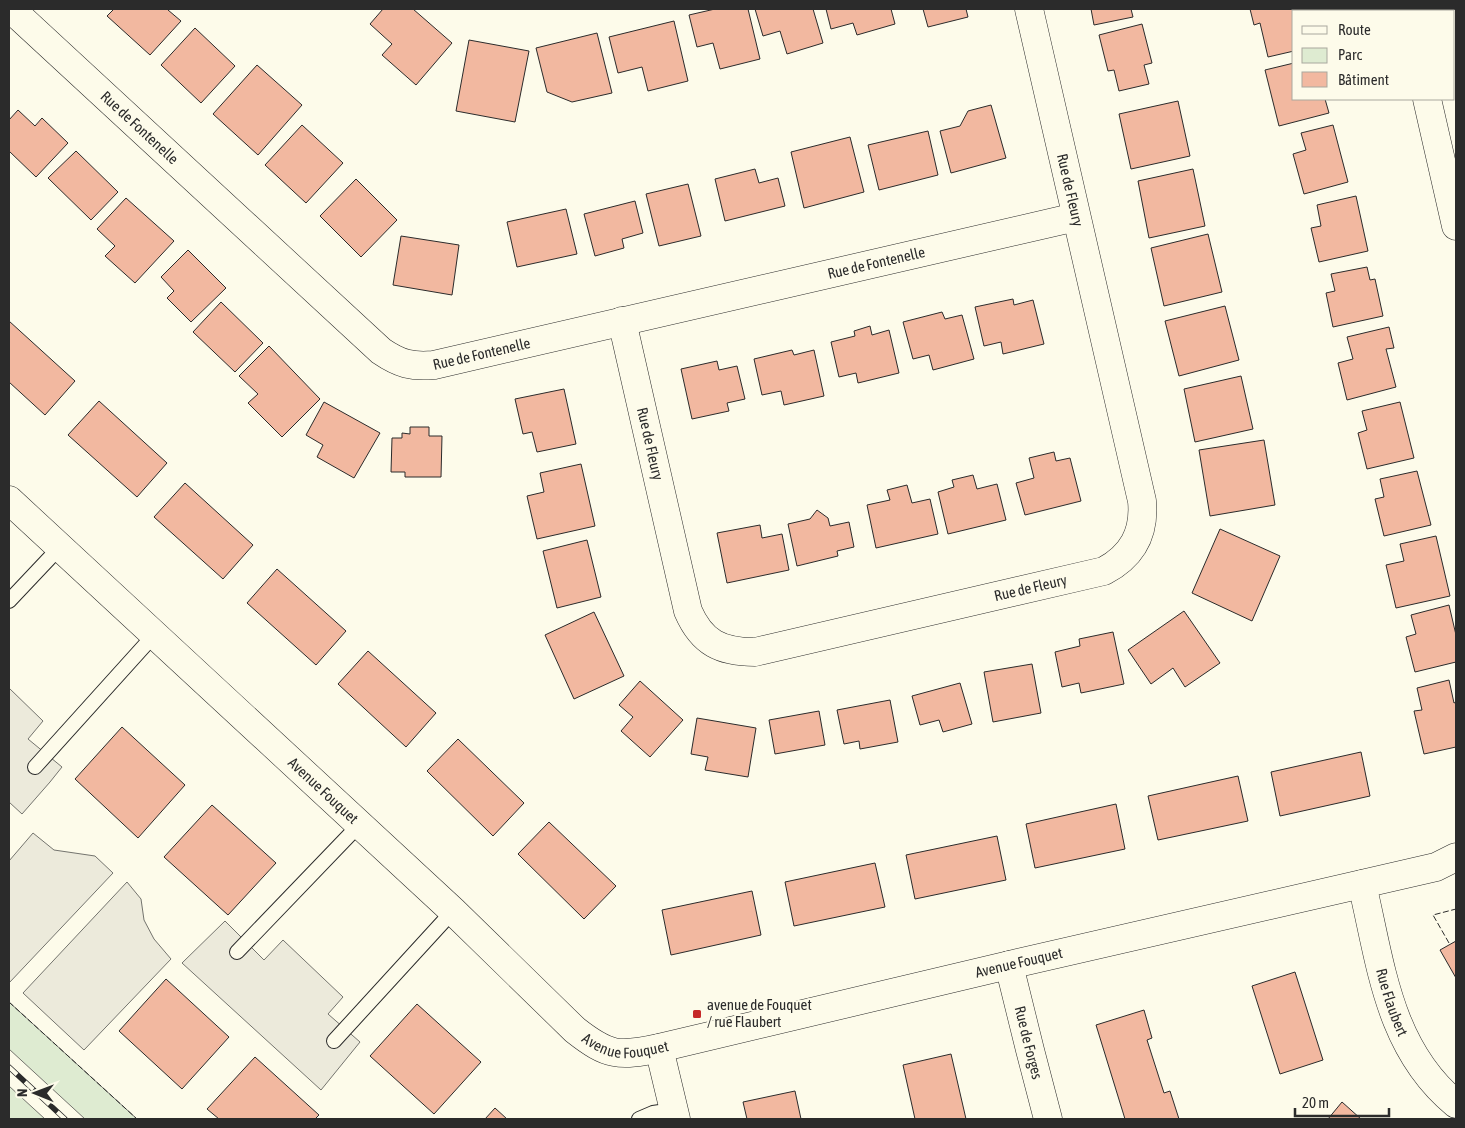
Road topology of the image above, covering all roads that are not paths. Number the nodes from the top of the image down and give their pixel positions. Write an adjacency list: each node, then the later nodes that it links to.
1 (11, 9): 6 (street, Rue de Fontenelle)
2 (1029, 9): 4 (street, Rue de Fleury)
3 (1427, 100): 5 (street)
4 (1076, 217): 6 (street, Rue de Fontenelle); 6 (street, Rue de Fleury)
5 (1456, 226)
6 (622, 321)
7 (9, 500): 8 (street, Avenue Fouquet)
8 (60, 547): 9 (lane); 10 (street, Avenue Fouquet)
9 (9, 601)
10 (155, 634): 11 (lane); 12 (street, Avenue Fouquet)
11 (35, 767)
12 (360, 824): 15 (street, Avenue Fouquet); 16 (lane)
13 (1450, 864): 14 (street, Avenue Fouquet)
14 (1362, 884): 17 (street, Avenue Fouquet); 20 (street, Rue Flaubert)
15 (453, 911): 18 (lane); 19 (street, Avenue Fouquet)
16 (237, 952)
17 (1009, 965): 19 (street, Avenue Fouquet); 23 (street, Rue de Forges)
18 (334, 1041)
19 (659, 1048): 21 (street)
20 (1456, 1104)
21 (675, 1115): 22 (lane)
22 (639, 1119)
23 (1048, 1119)

